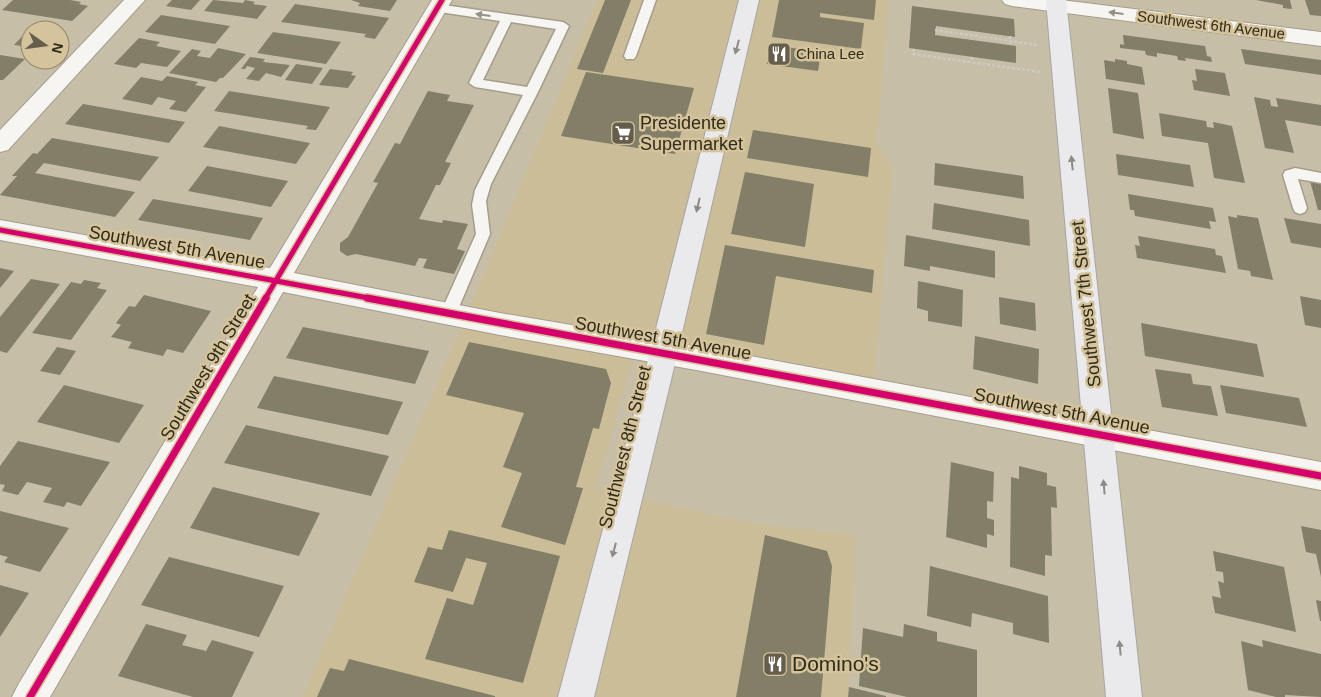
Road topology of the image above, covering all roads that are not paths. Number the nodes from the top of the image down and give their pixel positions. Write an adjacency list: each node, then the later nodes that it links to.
1 (135, 0): 11 (street)
2 (650, 0): 9 (lane)
3 (749, 0): 17 (main road, Southwest 8th Street, one-way to 17)
4 (1012, 0): 5 (street, Southwest 6th Avenue)
5 (1056, 3): 8 (street, Southwest 6th Avenue, one-way to 5); 18 (main road, Southwest 7th Street, one-way to 5)
6 (439, 4): 7 (lane, one-way to 6); 15 (street, Southwest 9th Street)
7 (507, 18): 10 (lane); 10 (lane)
8 (1321, 39)
9 (630, 56)
10 (532, 92): 16 (lane)
11 (0, 144)
12 (1321, 178): 13 (lane)
13 (1300, 208)
14 (0, 230): 15 (street, Southwest 5th Avenue)
15 (276, 280): 16 (street, Southwest 5th Avenue); 20 (street, Southwest 9th Street)
16 (448, 314): 17 (street, Southwest 5th Avenue)
17 (664, 352): 18 (street, Southwest 5th Avenue); 21 (main road, Southwest 8th Street, one-way to 21)
18 (1099, 434): 19 (street, Southwest 5th Avenue); 22 (main road, Southwest 7th Street, one-way to 18)
19 (1321, 476)
20 (30, 697)
21 (576, 697)
22 (1124, 697)

